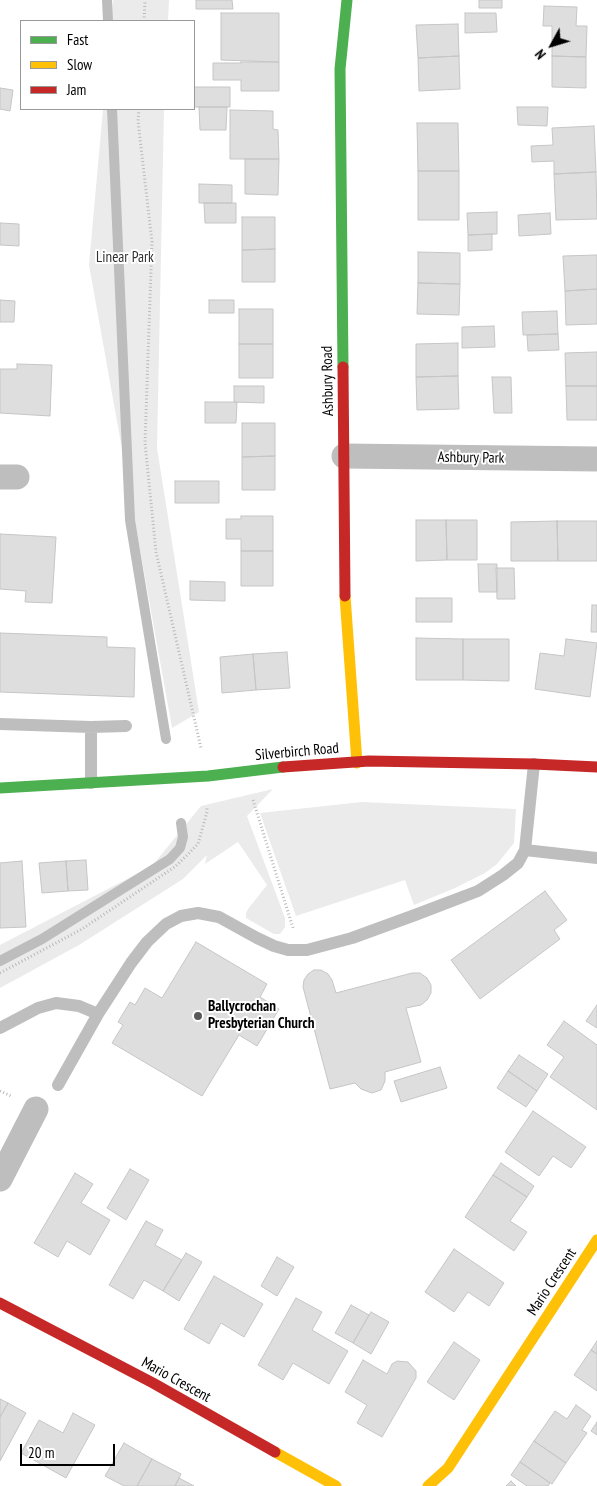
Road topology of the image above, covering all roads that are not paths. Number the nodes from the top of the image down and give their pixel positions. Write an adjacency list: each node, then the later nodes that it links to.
1 (347, 0): 2 (street, Ashbury Road)
2 (344, 456): 3 (street, Ashbury Park); 7 (street, Ashbury Road)
3 (597, 459)
4 (0, 724): 6 (lane)
5 (126, 726): 6 (lane)
6 (91, 727): 10 (lane)
7 (357, 762): 8 (street, Silverbirch Road); 10 (street, Silverbirch Road)
8 (534, 764): 9 (street, Silverbirch Road); 12 (lane)
9 (597, 767)
10 (91, 783): 11 (street, Silverbirch Road)
11 (0, 788)
12 (525, 850): 13 (lane); 14 (lane)
13 (597, 858)
14 (98, 1014): 15 (lane); 16 (lane)
15 (0, 1028)
16 (58, 1085)
17 (36, 1109): 18 (street)
18 (0, 1179)
19 (597, 1240): 22 (street, Mario Crescent)
20 (0, 1303): 21 (street, Mario Crescent)
21 (336, 1486)
22 (428, 1486)

